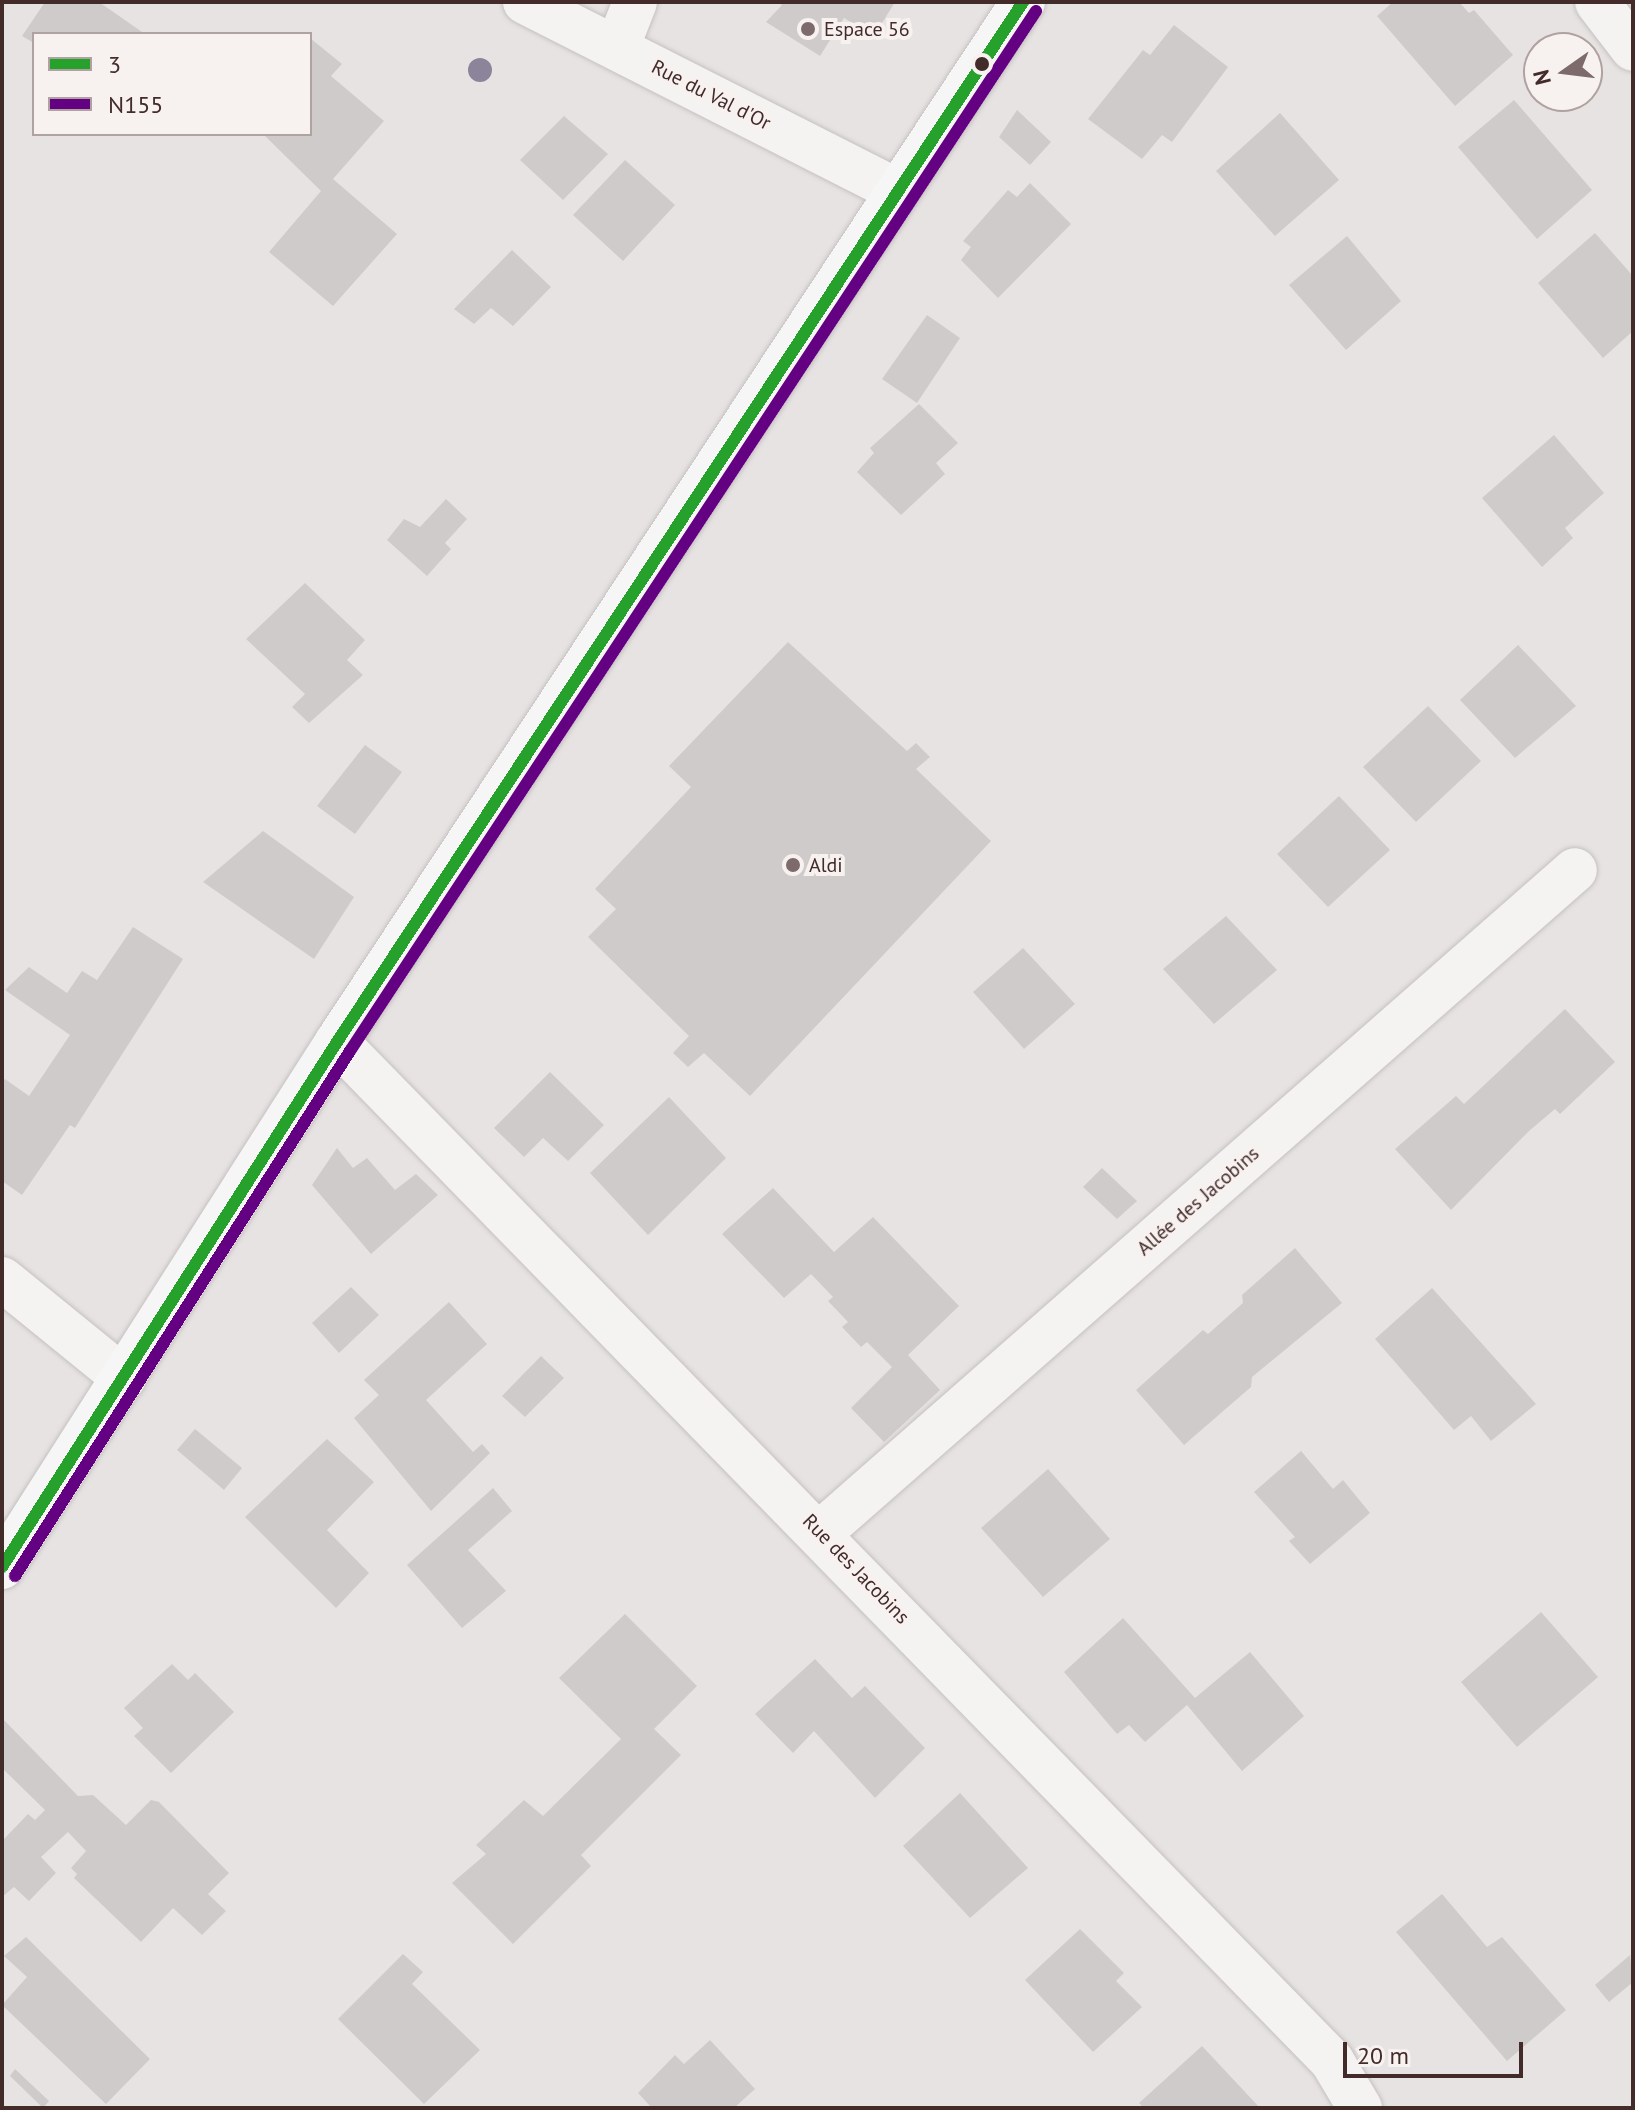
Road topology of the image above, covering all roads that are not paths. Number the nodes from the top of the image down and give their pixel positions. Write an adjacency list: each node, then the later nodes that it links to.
1 (525, 2): 5 (street, Rue du Val d'Or)
2 (635, 2): 5 (street)
3 (1023, 2): 7 (main road)
4 (1597, 2): 6 (street)
5 (617, 48): 7 (street, Rue du Val d'Or)
6 (1633, 49)
7 (896, 190): 9 (main road)
8 (1575, 870): 12 (street, Allée des Jacobins)
9 (337, 1042): 11 (main road); 12 (street, Rue des Jacobins)
10 (2, 1279): 11 (street)
11 (124, 1378): 13 (main road)
12 (821, 1532): 14 (street, Rue des Jacobins)
13 (2, 1567)
14 (1360, 2108)

